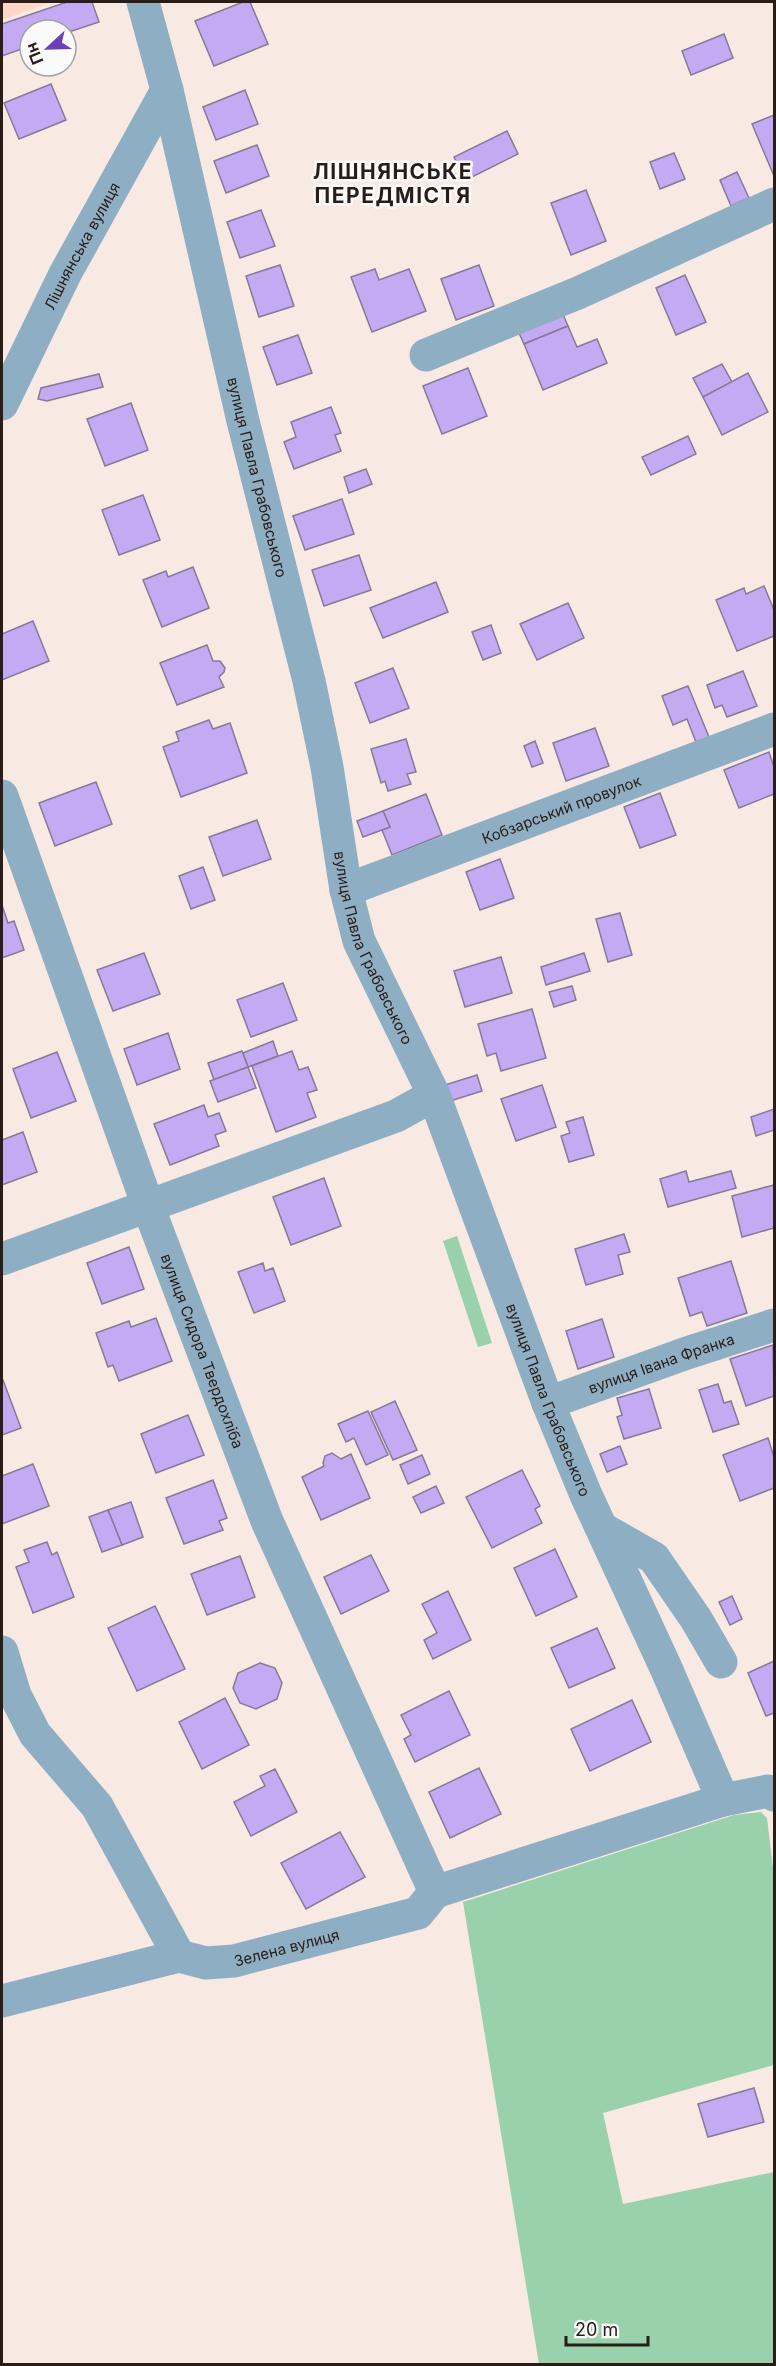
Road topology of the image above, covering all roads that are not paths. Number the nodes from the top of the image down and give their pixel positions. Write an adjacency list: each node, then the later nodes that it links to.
1 (143, 2): 2 (street, вулиця Павла Грабовського)
2 (167, 90): 5 (street, Лішнянська вулиця); 8 (street, вулиця Павла Грабовського)
3 (774, 204): 4 (street)
4 (426, 356)
5 (2, 404)
6 (774, 729): 8 (street, Кобзарський провулок)
7 (2, 795): 10 (street, вулиця Сидора Твердохліба)
8 (346, 890): 9 (street, вулиця Павла Грабовського)
9 (434, 1095): 10 (street); 13 (street, вулиця Павла Грабовського)
10 (148, 1206): 11 (street); 19 (street, вулиця Сидора Твердохліба)
11 (2, 1259)
12 (774, 1325): 13 (street, вулиця Івана Франка)
13 (548, 1403): 14 (street, вулиця Павла Грабовського)
14 (603, 1529): 16 (street); 18 (street, вулиця Павла Грабовського)
15 (2, 1652): 20 (street)
16 (721, 1662)
17 (774, 1795): 18 (street)
18 (723, 1800): 19 (street, Зелена вулиця)
19 (435, 1892): 20 (street, Зелена вулиця)
20 (179, 1956): 21 (street)
21 (2, 2001)

